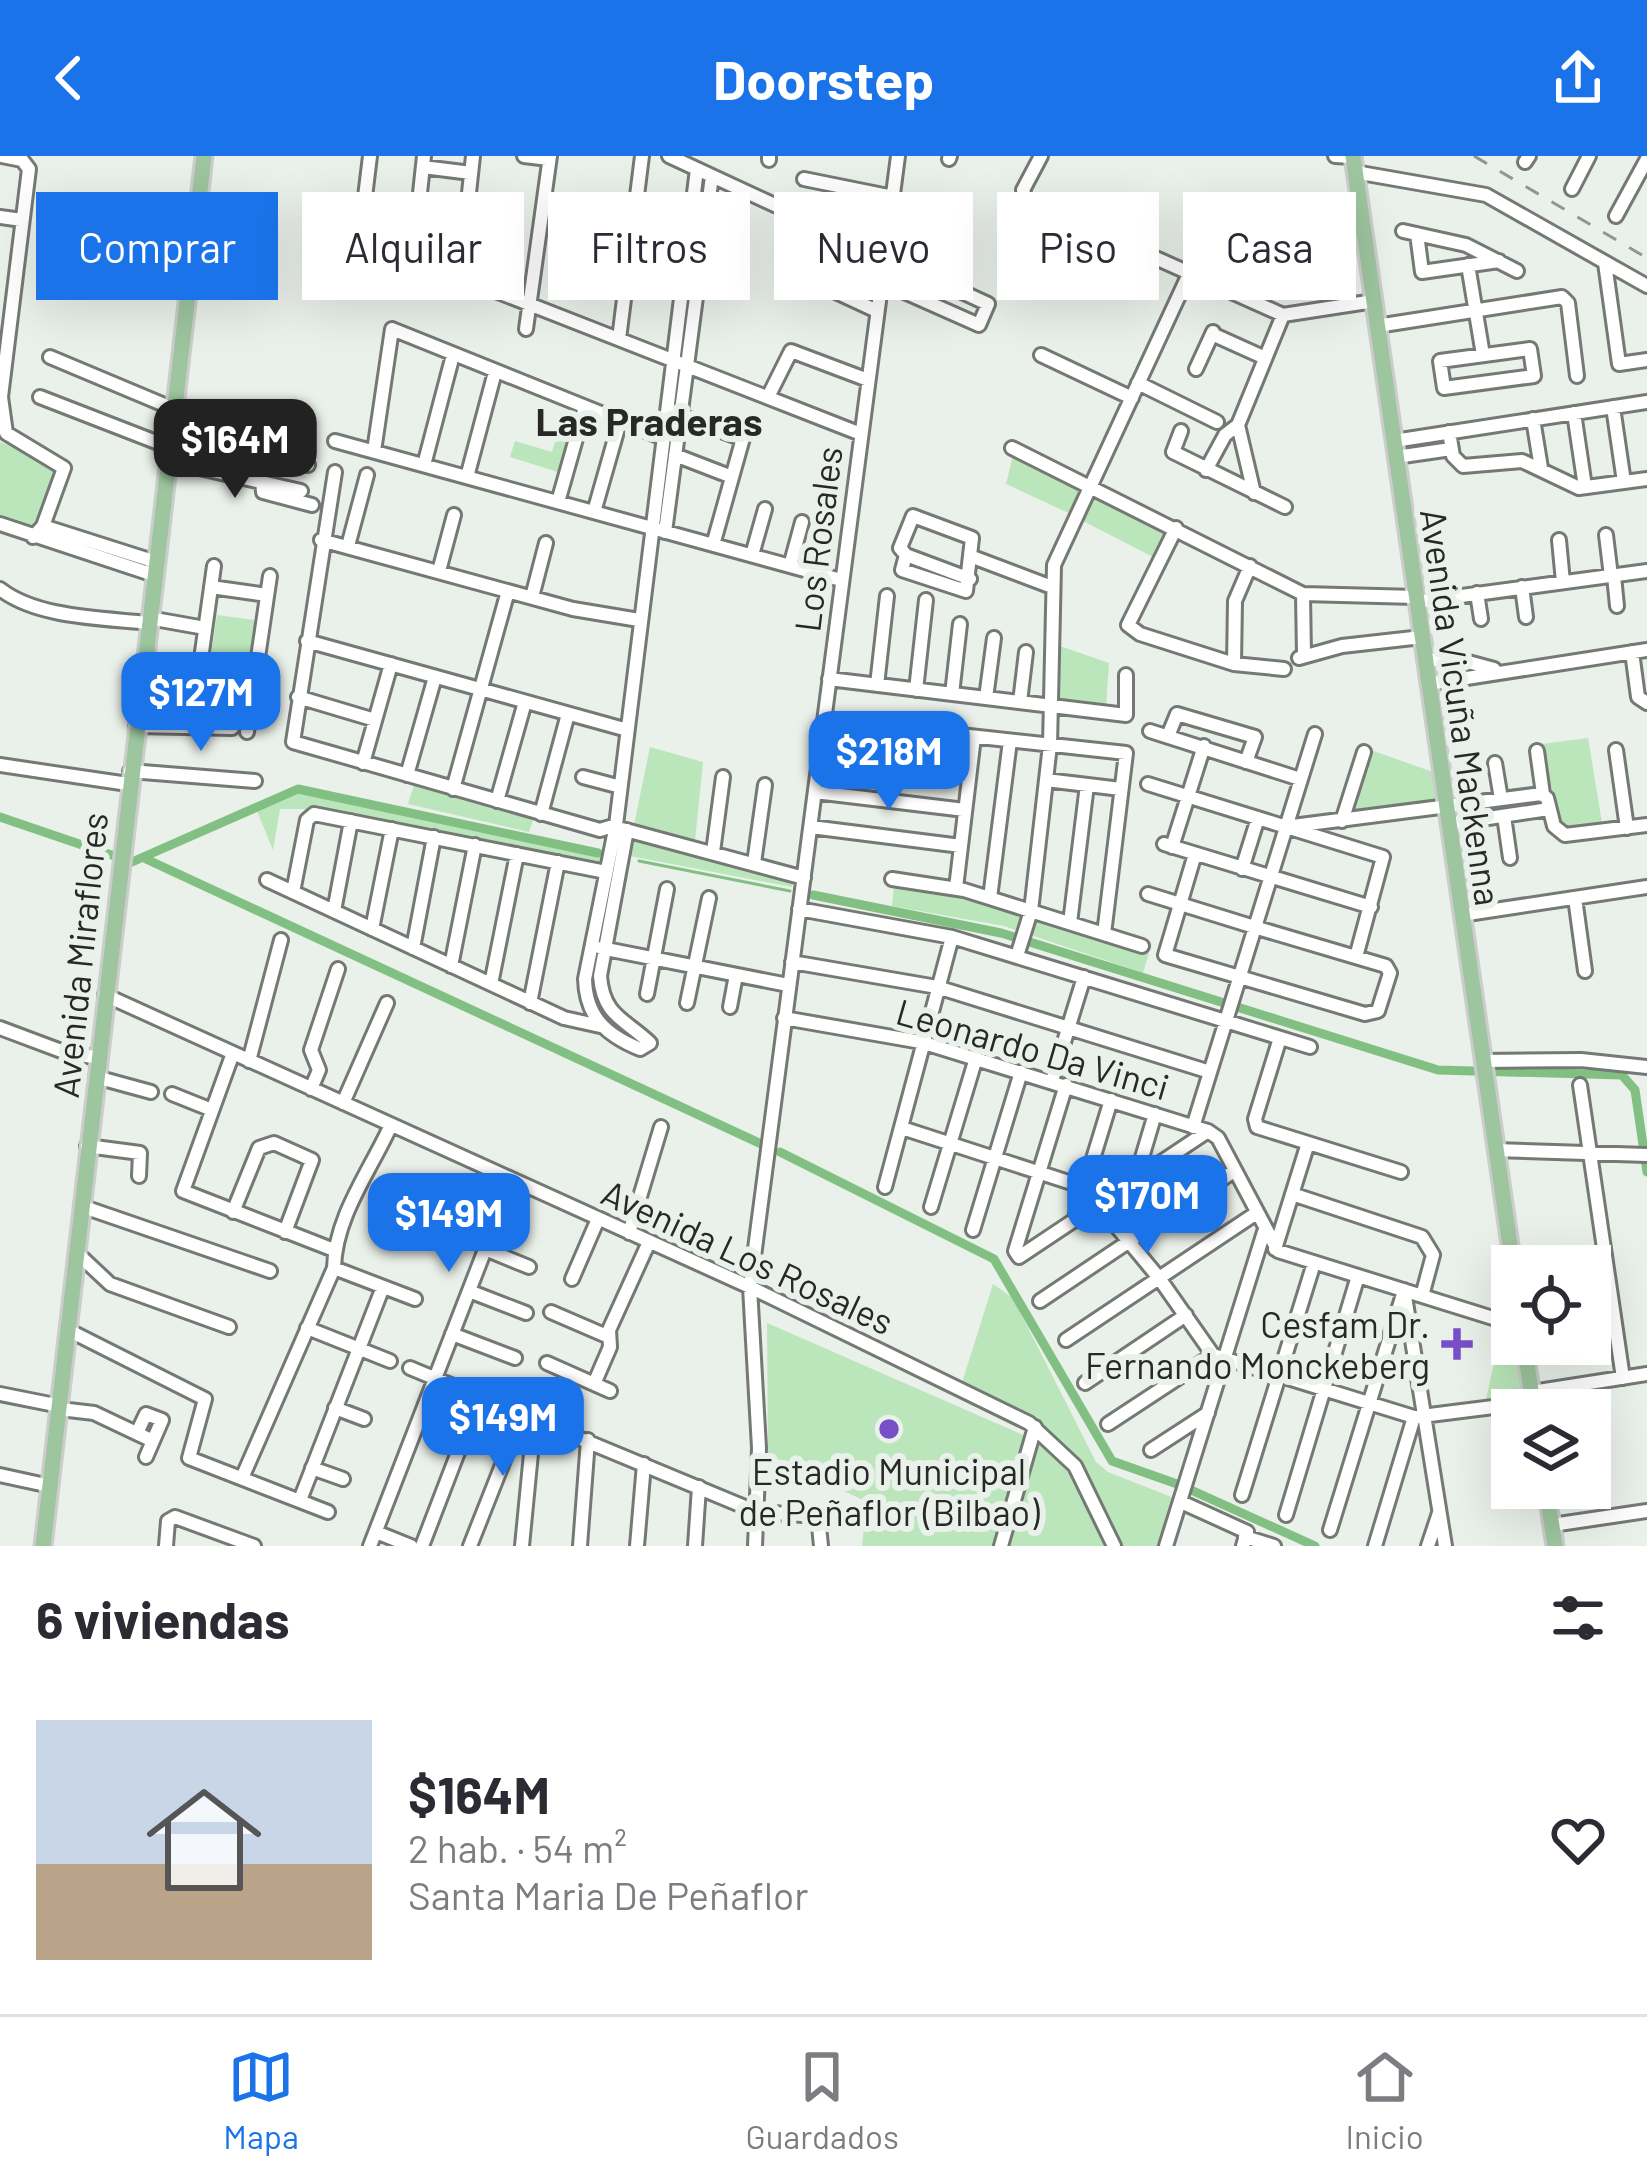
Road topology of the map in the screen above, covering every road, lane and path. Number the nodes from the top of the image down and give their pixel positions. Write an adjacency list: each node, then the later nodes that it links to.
1 (2, 156): 29 (street)
2 (204, 156): 72 (main road, Avenida Miraflores)
3 (370, 156): 21 (street)
4 (473, 156): 17 (street)
5 (524, 156): 12 (street)
6 (642, 156): 51 (street)
7 (669, 156): 16 (street)
8 (898, 156): 25 (street, Los Rosales)
9 (1041, 156): 33 (street)
10 (1335, 156): 15 (street)
11 (1589, 156): 20 (street)
12 (550, 158): 45 (street)
13 (1647, 159): 28 (street)
14 (424, 162): 17 (street); 22 (street)
15 (1354, 162): 31 (street); 44 (main road, Avenida Vicuña Mackenna)
16 (697, 169): 18 (street); 57 (street)
17 (471, 173): 23 (street)
18 (712, 176): 26 (street); 59 (street)
19 (804, 179): 24 (street)
20 (1571, 189)
21 (366, 192)
22 (421, 192)
23 (469, 192)
24 (868, 192)
25 (894, 192)
26 (774, 203)
27 (0, 217): 29 (street)
28 (1616, 217)
29 (22, 220): 35 (street)
30 (1500, 261): 32 (street); 32 (street); 34 (street)
31 (1604, 262): 36 (street); 58 (street)
32 (1468, 265): 46 (street)
33 (1183, 271)
34 (1517, 272)
35 (8, 280): 67 (street)
36 (1647, 286)
37 (1183, 287): 64 (street)
38 (973, 297): 42 (street)
39 (520, 300): 45 (street)
40 (856, 300): 47 (street)
41 (879, 300): 47 (street, Los Rosales)
42 (923, 300)
43 (1250, 300): 48 (street)
44 (1374, 301): 48 (street); 49 (main road, Avenida Vicuña Mackenna)
45 (530, 304): 50 (street); 51 (street)
46 (1475, 309): 49 (street); 54 (street); 62 (street)
47 (878, 310): 63 (street, Los Rosales)
48 (1283, 314): 56 (street)
49 (1377, 326): 87 (main road, Avenida Vicuña Mackenna)
50 (526, 329)
51 (619, 339): 57 (street)
52 (453, 355): 61 (street); 89 (street); 92 (street)
53 (1041, 355): 68 (street)
54 (1483, 355): 54 (street)
55 (50, 357): 72 (street)
56 (1263, 357): 60 (street); 78 (street)
57 (673, 360): 59 (street); 83 (street)
58 (1647, 360)
59 (687, 366): 66 (street); 74 (street)
60 (1196, 369)
61 (495, 372): 70 (street); 97 (street)
62 (1577, 376)
63 (868, 380): 66 (street); 82 (street, Los Rosales)
64 (1138, 383): 68 (street); 77 (street)
65 (40, 397): 90 (street)
66 (768, 397): 82 (street)
67 (1, 398): 84 (street)
68 (1132, 398): 101 (street)
69 (1647, 402): 71 (street)
70 (585, 407): 76 (street); 104 (street)
71 (1612, 407): 73 (street); 100 (street)
72 (174, 409): 79 (main road, Avenida Miraflores)
73 (1574, 413): 75 (street); 102 (street)
74 (681, 416): 91 (street); 98 (street)
75 (1533, 419): 81 (street); 93 (street)
76 (620, 421): 83 (street); 107 (street)
77 (1217, 422)
78 (1238, 425): 94 (street); 103 (street)
79 (172, 428): 90 (main road, Avenida Miraflores); 90 (street)
80 (1180, 431): 94 (street)
81 (1449, 433): 87 (street); 88 (street)
82 (860, 434): 131 (street, Los Rosales)
83 (663, 438): 111 (street)
84 (6, 440): 113 (street)
85 (335, 441): 89 (street)
86 (1012, 448): 101 (street)
87 (1395, 449): 88 (street); 143 (main road, Avenida Vicuña Mackenna)
88 (1451, 449): 93 (street)
89 (374, 451): 92 (street)
90 (169, 454): 126 (main road, Avenida Miraflores)
91 (675, 455): 98 (street); 114 (street)
92 (424, 465): 97 (street)
93 (1541, 468): 102 (street)
94 (1207, 470): 103 (street)
95 (335, 472): 116 (street)
96 (367, 475): 120 (street)
97 (466, 477): 104 (street)
98 (732, 477): 119 (street)
99 (1647, 479): 100 (street)
100 (1624, 482): 102 (street)
101 (1091, 486): 112 (street); 134 (street)
102 (1585, 487)
103 (1254, 493): 105 (street)
104 (558, 502): 107 (street)
105 (1286, 507)
106 (765, 509): 121 (street)
107 (594, 512): 111 (street)
108 (454, 515): 127 (street)
109 (802, 522): 124 (street)
110 (0, 524): 113 (street)
111 (650, 528): 114 (street); 149 (street)
112 (1177, 528): 125 (street); 160 (street)
113 (38, 532): 126 (street)
114 (665, 532): 119 (street)
115 (1606, 535): 130 (street)
116 (321, 540): 120 (street); 155 (street)
117 (1558, 540): 132 (street)
118 (546, 543): 142 (street)
119 (713, 545): 121 (street)
120 (348, 546): 127 (street)
121 (752, 555): 124 (street)
122 (970, 556): 122 (street); 134 (street)
123 (214, 566): 133 (street)
124 (790, 566): 131 (street)
125 (1250, 566): 139 (street); 160 (street)
126 (155, 569): 150 (main road, Avenida Miraflores)
127 (440, 571): 137 (street)
128 (1647, 572): 130 (street)
129 (270, 576): 140 (street)
130 (1612, 576): 132 (street); 146 (street)
131 (842, 580): 165 (street, Los Rosales)
132 (1564, 582): 135 (street)
133 (211, 587): 140 (street); 152 (street)
134 (1052, 587): 177 (street)
135 (1522, 587): 138 (street); 147 (street)
136 (0, 589): 145 (street)
137 (508, 591): 142 (street); 169 (street)
138 (1478, 593): 143 (street); 148 (street)
139 (1303, 594): 143 (street); 153 (street)
140 (267, 595): 168 (street)
141 (887, 596): 167 (street)
142 (532, 597): 149 (street)
143 (1416, 599): 153 (main road, Avenida Vicuña Mackenna)
144 (926, 600): 170 (street)
145 (6, 601): 150 (street)
146 (1617, 606)
147 (1526, 617)
148 (1481, 619)
149 (639, 620): 182 (street)
150 (148, 622): 152 (street); 181 (main road, Avenida Miraflores)
151 (961, 623): 171 (street)
152 (205, 632): 168 (street)
153 (1422, 637): 158 (main road, Avenida Vicuña Mackenna)
154 (994, 638): 173 (street)
155 (308, 641): 159 (street); 172 (street)
156 (1640, 651): 162 (street); 176 (street)
157 (1026, 652): 175 (street)
158 (1425, 660): 162 (street); 166 (main road, Avenida Vicuña Mackenna)
159 (391, 664): 164 (street); 179 (street)
160 (1234, 664): 161 (street)
161 (1284, 669)
162 (1508, 669): 166 (street)
163 (1126, 675): 177 (street)
164 (435, 677): 169 (street); 198 (street)
165 (829, 679): 167 (street); 180 (street, Los Rosales)
166 (1429, 684): 220 (main road, Avenida Vicuña Mackenna)
167 (877, 685): 170 (street)
168 (254, 688): 181 (street)
169 (481, 689): 174 (street); 210 (street)
170 (916, 690): 171 (street)
171 (952, 694): 173 (street)
172 (298, 697): 179 (street); 195 (street)
173 (986, 698): 175 (street)
174 (525, 702): 178 (street); 216 (street)
175 (1020, 702): 177 (street)
176 (1647, 703)
177 (1052, 706): 188 (street)
178 (568, 714): 182 (street); 219 (street)
179 (375, 720): 195 (street)
180 (824, 720): 186 (street); 193 (street, Los Rosales)
181 (136, 726): 202 (main road, Avenida Miraflores)
182 (624, 730): 209 (street)
183 (1150, 731): 185 (street)
184 (1315, 734): 203 (street)
185 (1168, 736): 189 (street); 194 (street)
186 (974, 737): 187 (street); 199 (street)
187 (1010, 742): 188 (street); 252 (street)
188 (1050, 745): 204 (street); 211 (street)
189 (1204, 746): 194 (street); 214 (street)
190 (1616, 750): 229 (street)
191 (1537, 751): 213 (street)
192 (1364, 752): 224 (street)
193 (820, 758): 199 (street); 212 (street, Los Rosales)
194 (1246, 762): 203 (street)
195 (363, 763): 198 (street)
196 (0, 764): 202 (street)
197 (1495, 764): 215 (street)
198 (406, 775): 210 (street)
199 (969, 775): 218 (street)
200 (583, 777): 209 (street)
201 (723, 777): 234 (street)
202 (129, 778): 205 (street); 285 (main road, Avenida Miraflores)
203 (1300, 779): 227 (street)
204 (1046, 780): 208 (street); 259 (street)
205 (255, 781)
206 (1148, 784): 214 (street)
207 (765, 785): 239 (street)
208 (1087, 785): 211 (street); 261 (street)
209 (617, 786): 228 (street)
210 (453, 789): 216 (street)
211 (1121, 789): 264 (street)
212 (815, 792): 218 (street); 226 (street, Los Rosales)
213 (1543, 794): 215 (street); 217 (street)
214 (1188, 796): 222 (street); 236 (street)
215 (1501, 799): 220 (street)
216 (497, 801): 219 (street)
217 (1550, 808): 221 (street); 229 (street)
218 (965, 810): 233 (street)
219 (541, 814): 228 (street)
220 (1447, 816): 221 (street); 224 (street); 260 (main road, Avenida Vicuña Mackenna)
221 (1504, 816): 237 (street)
222 (1258, 818): 227 (street); 240 (street)
223 (351, 821): 230 (street); 249 (street); 258 (street)
224 (1342, 821): 227 (street)
225 (1647, 825): 229 (street)
226 (811, 827): 233 (street); 243 (street, Los Rosales)
227 (1285, 827): 242 (street); 256 (street)
228 (621, 828): 234 (street); 241 (street); 268 (street)
229 (1627, 828)
230 (392, 829): 231 (street); 263 (street)
231 (434, 837): 232 (street); 270 (street)
232 (475, 845): 235 (street); 274 (street)
233 (961, 846): 247 (street)
234 (713, 852): 239 (street)
235 (517, 854): 238 (street); 281 (street)
236 (1196, 854): 240 (street); 255 (street)
237 (1510, 858)
238 (558, 862): 241 (street); 287 (street)
239 (754, 863): 243 (street)
240 (1242, 868): 242 (street)
241 (606, 872): 268 (street)
242 (1270, 877): 256 (street); 262 (street)
243 (804, 878): 257 (street, Los Rosales)
244 (892, 879): 247 (street)
245 (267, 880): 249 (street)
246 (1646, 887): 253 (street); 254 (street)
247 (956, 888): 252 (street)
248 (667, 890): 272 (street)
249 (293, 892): 258 (street)
250 (1148, 894): 255 (street)
251 (709, 898): 275 (street)
252 (990, 898): 259 (street)
253 (1575, 898): 260 (street); 277 (street)
254 (1647, 902)
255 (1180, 904): 262 (street); 280 (street)
256 (1371, 907): 271 (street)
257 (800, 909): 265 (street); 273 (street, Los Rosales)
258 (334, 911): 263 (street)
259 (1031, 911): 261 (street); 269 (street)
260 (1461, 915): 304 (main road, Avenida Vicuña Mackenna)
261 (1070, 923): 264 (street)
262 (1254, 927): 271 (street); 280 (street)
263 (372, 929): 270 (street)
264 (1104, 934): 267 (street)
265 (952, 937): 269 (street); 283 (street)
266 (281, 940): 303 (street)
267 (1142, 946)
268 (598, 947): 272 (street); 288 (street); 294 (street)
269 (1020, 947): 279 (street)
270 (413, 948): 274 (street)
271 (1356, 957): 280 (street)
272 (654, 958): 275 (street); 284 (street)
273 (792, 962): 282 (street, Los Rosales); 283 (street)
274 (451, 966): 281 (street)
275 (694, 967): 278 (street); 289 (street)
276 (338, 969): 311 (street)
277 (1585, 971)
278 (736, 975): 282 (street); 290 (street)
279 (1084, 977): 291 (street); 296 (street)
280 (1238, 978): 291 (street)
281 (491, 985): 287 (street)
282 (788, 985): 292 (street, Los Rosales)
283 (938, 987): 296 (street); 298 (street)
284 (646, 994)
285 (105, 995): 300 (street, Avenida Los Rosales); 301 (main road, Avenida Miraflores)
286 (387, 1003): 315 (street)
287 (530, 1003): 293 (street)
288 (588, 1004): 293 (street); 294 (street)
289 (687, 1004)
290 (730, 1007)
291 (1228, 1013): 297 (street); 307 (street)
292 (784, 1018): 298 (street, Leonardo Da Vinci); 365 (street, Los Rosales)
293 (575, 1022): 294 (street)
294 (601, 1026)
295 (0, 1028): 301 (street)
296 (1069, 1028): 307 (street); 309 (street)
297 (1280, 1038): 299 (street); 324 (street)
298 (921, 1042): 302 (street, Leonardo Da Vinci); 321 (street)
299 (1310, 1047)
300 (233, 1053): 303 (street, Avenida Los Rosales); 316 (street)
301 (98, 1057): 308 (main road, Avenida Miraflores)
302 (976, 1058): 306 (street, Leonardo Da Vinci); 323 (street)
303 (249, 1060): 311 (street, Avenida Los Rosales)
304 (1482, 1061): 305 (street); 326 (main road, Avenida Vicuña Mackenna)
305 (1647, 1067)
306 (1021, 1072): 309 (street, Leonardo Da Vinci); 329 (street)
307 (1210, 1072): 320 (street)
308 (96, 1077): 312 (street); 325 (main road, Avenida Miraflores)
309 (1059, 1083): 314 (street, Leonardo Da Vinci); 330 (street)
310 (1580, 1084): 327 (street)
311 (310, 1089): 315 (street, Avenida Los Rosales)
312 (151, 1092)
313 (172, 1094): 316 (street)
314 (1111, 1100): 317 (street, Leonardo Da Vinci); 337 (street)
315 (343, 1103): 318 (street, Avenida Los Rosales)
316 (212, 1110): 342 (street)
317 (1155, 1114): 320 (street, Leonardo Da Vinci); 335 (street)
318 (391, 1125): 334 (street, Avenida Los Rosales); 355 (street)
319 (661, 1127): 349 (street)
320 (1193, 1127): 322 (street, Leonardo Da Vinci)
321 (902, 1128): 323 (street); 336 (street)
322 (1208, 1131): 331 (street); 335 (street)
323 (950, 1143): 329 (street); 341 (street)
324 (1308, 1143): 332 (street); 338 (street)
325 (87, 1146): 333 (street); 340 (main road, Avenida Miraflores)
326 (1495, 1150): 327 (street); 352 (main road, Avenida Vicuña Mackenna)
327 (1590, 1153): 328 (street); 392 (street)
328 (1643, 1154)
329 (995, 1157): 330 (street); 346 (street)
330 (1039, 1171): 337 (street); 345 (street)
331 (1234, 1171): 343 (street); 350 (street)
332 (1401, 1172)
333 (139, 1176)
334 (512, 1180): 344 (street, Avenida Los Rosales); 353 (street)
335 (1135, 1181): 339 (street)
336 (885, 1187)
337 (1084, 1187): 339 (street); 345 (street)
338 (1292, 1194): 354 (street); 368 (street)
339 (1102, 1204): 345 (street); 350 (street)
340 (81, 1206): 356 (main road, Avenida Miraflores); 360 (street)
341 (932, 1207)
342 (232, 1212): 347 (street); 347 (street)
343 (1255, 1214): 348 (street); 362 (street)
344 (598, 1219): 349 (street, Avenida Los Rosales); 363 (street)
345 (1074, 1222)
346 (973, 1230)
347 (285, 1232): 355 (street)
348 (1264, 1232): 354 (street); 384 (street)
349 (629, 1233): 351 (street, Avenida Los Rosales)
350 (1130, 1240): 362 (street); 371 (street)
351 (649, 1242): 365 (street, Avenida Los Rosales); 381 (street)
352 (1510, 1245)
353 (485, 1249): 358 (street); 367 (street)
354 (1275, 1249): 357 (street)
355 (334, 1250): 359 (street)
356 (76, 1252): 377 (street); 379 (main road, Avenida Miraflores)
357 (1314, 1263): 361 (street); 390 (street)
358 (529, 1267)
359 (334, 1268): 364 (street); 378 (street)
360 (270, 1271)
361 (1358, 1276): 366 (street); 396 (street)
362 (1159, 1277): 375 (street); 382 (street)
363 (572, 1279)
364 (383, 1287): 369 (street); 383 (street)
365 (750, 1287): 370 (street, Avenida Los Rosales); 372 (street, Los Rosales)
366 (1404, 1290): 368 (street); 401 (street); 407 (street)
367 (469, 1291): 374 (street); 380 (street)
368 (1422, 1295): 376 (street)
369 (416, 1299)
370 (778, 1301): 372 (street); 410 (street, Avenida Los Rosales)
371 (1040, 1301)
372 (751, 1310): 428 (street, Los Rosales)
373 (550, 1312): 381 (street)
374 (526, 1313)
375 (1186, 1315): 384 (street); 393 (street)
376 (1491, 1317)
377 (229, 1327)
378 (308, 1328): 383 (street); 419 (street)
379 (68, 1330): 402 (main road, Avenida Miraflores); 419 (street)
380 (452, 1334): 385 (street); 391 (street)
381 (609, 1337): 394 (street)
382 (1066, 1340)
383 (359, 1348): 386 (street); 404 (street)
384 (1219, 1357): 390 (street); 405 (street); 409 (street)
385 (515, 1358)
386 (390, 1360)
387 (547, 1363): 394 (street)
388 (410, 1368): 391 (street)
389 (1647, 1374): 392 (street)
390 (1280, 1376): 396 (street); 424 (street)
391 (435, 1378): 400 (street); 435 (street)
392 (1623, 1378): 395 (street)
393 (1085, 1382)
394 (594, 1384): 398 (street)
395 (1580, 1389)
396 (1324, 1390): 401 (street); 431 (street)
397 (537, 1391): 406 (street)
398 (610, 1391)
399 (0, 1394): 402 (street)
400 (480, 1395): 406 (street); 441 (street)
401 (1369, 1403): 407 (street); 433 (street)
402 (60, 1407): 411 (street); 421 (main road, Avenida Miraflores)
403 (1491, 1407): 407 (street)
404 (335, 1408): 408 (street); 417 (street)
405 (1208, 1412): 414 (street); 423 (street)
406 (528, 1414): 412 (street); 442 (street); 443 (street)
407 (1419, 1417): 429 (street); 453 (street)
408 (364, 1419)
409 (1108, 1424)
410 (1035, 1427): 449 (street); 450 (street, Avenida Los Rosales)
411 (137, 1433): 413 (street); 413 (street)
412 (588, 1440): 416 (street); 444 (street)
413 (153, 1441): 415 (street)
414 (1150, 1450)
415 (146, 1457)
416 (644, 1464): 422 (street); 445 (street)
417 (312, 1468): 420 (street); 425 (street)
418 (0, 1475): 421 (street)
419 (242, 1478): 425 (street)
420 (343, 1479)
421 (50, 1486): 437 (main road, Avenida Miraflores)
422 (699, 1487): 428 (street); 446 (street)
423 (1184, 1493): 434 (street); 451 (street)
424 (1242, 1495)
425 (300, 1500): 430 (street)
426 (1549, 1509): 432 (main road)
427 (1647, 1511): 432 (street)
428 (757, 1512): 447 (street, Los Rosales); 448 (street)
429 (1439, 1512): 454 (street); 455 (street)
430 (328, 1513)
431 (1286, 1515)
432 (1552, 1525): 456 (main road)
433 (1330, 1530)
434 (1245, 1538): 452 (street)
435 (373, 1539): 440 (street)
436 (225, 1541): 438 (street); 439 (street)
437 (44, 1546)
438 (166, 1546)
439 (251, 1546)
440 (411, 1546)
441 (422, 1546)
442 (470, 1546)
443 (522, 1546)
444 (580, 1546)
445 (637, 1546)
446 (695, 1546)
447 (754, 1546)
448 (821, 1546)
449 (1001, 1546)
450 (1114, 1546)
451 (1166, 1546)
452 (1274, 1546)
453 (1375, 1546)
454 (1428, 1546)
455 (1445, 1546)
456 (1555, 1546)

